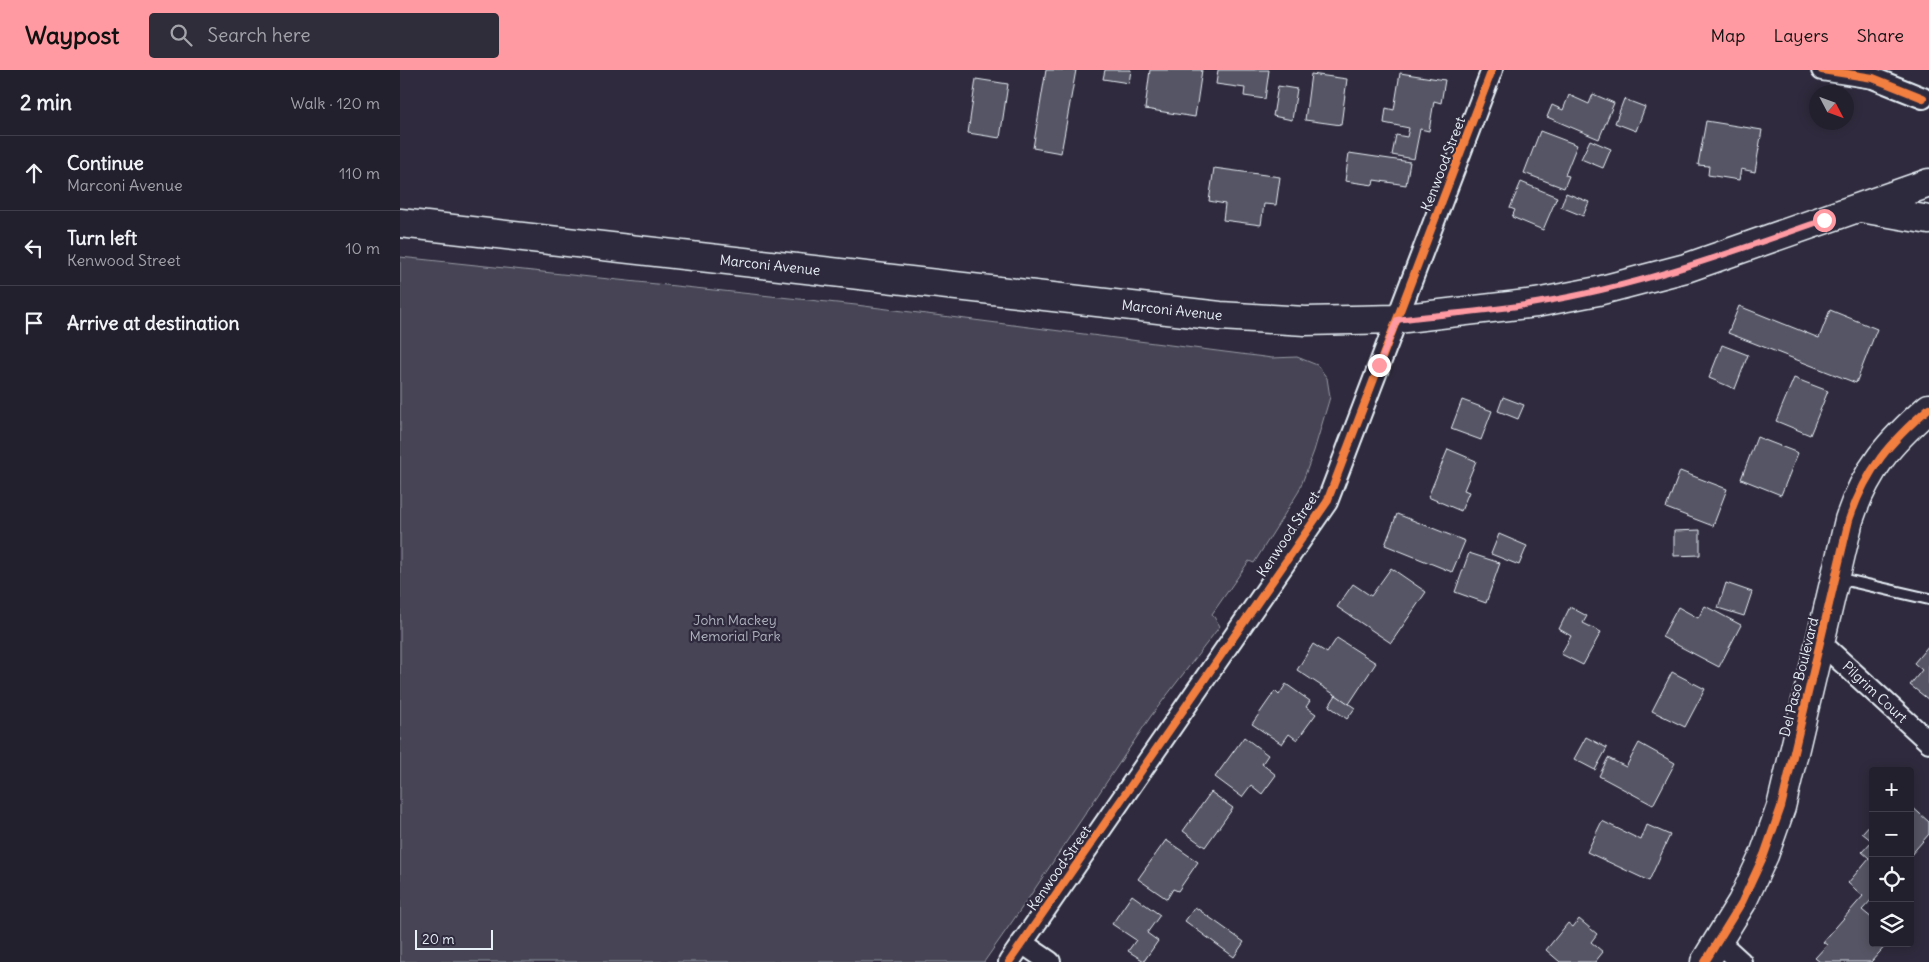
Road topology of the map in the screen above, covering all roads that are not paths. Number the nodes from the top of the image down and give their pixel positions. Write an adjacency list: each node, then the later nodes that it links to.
1 (1492, 70): 8 (street, Kenwood Street)
2 (1822, 70): 3 (street)
3 (1923, 98)
4 (1929, 183): 5 (main road, Marconi Avenue)
5 (1860, 208): 6 (main road); 8 (main road, Marconi Avenue)
6 (1929, 220)
7 (400, 223): 8 (main road, Marconi Avenue)
8 (1397, 320): 14 (street, Kenwood Street)
9 (1929, 408): 10 (main road, Del Paso Boulevard)
10 (1836, 578): 11 (lane); 12 (main road, Del Paso Boulevard)
11 (1929, 599)
12 (1820, 642): 13 (street, Pilgrim Court); 15 (main road, Del Paso Boulevard)
13 (1929, 742)
14 (1022, 943): 16 (street, Kenwood Street); 17 (street)
15 (1712, 952): 18 (street)
16 (1009, 962)
17 (1050, 962)
18 (1740, 962)

